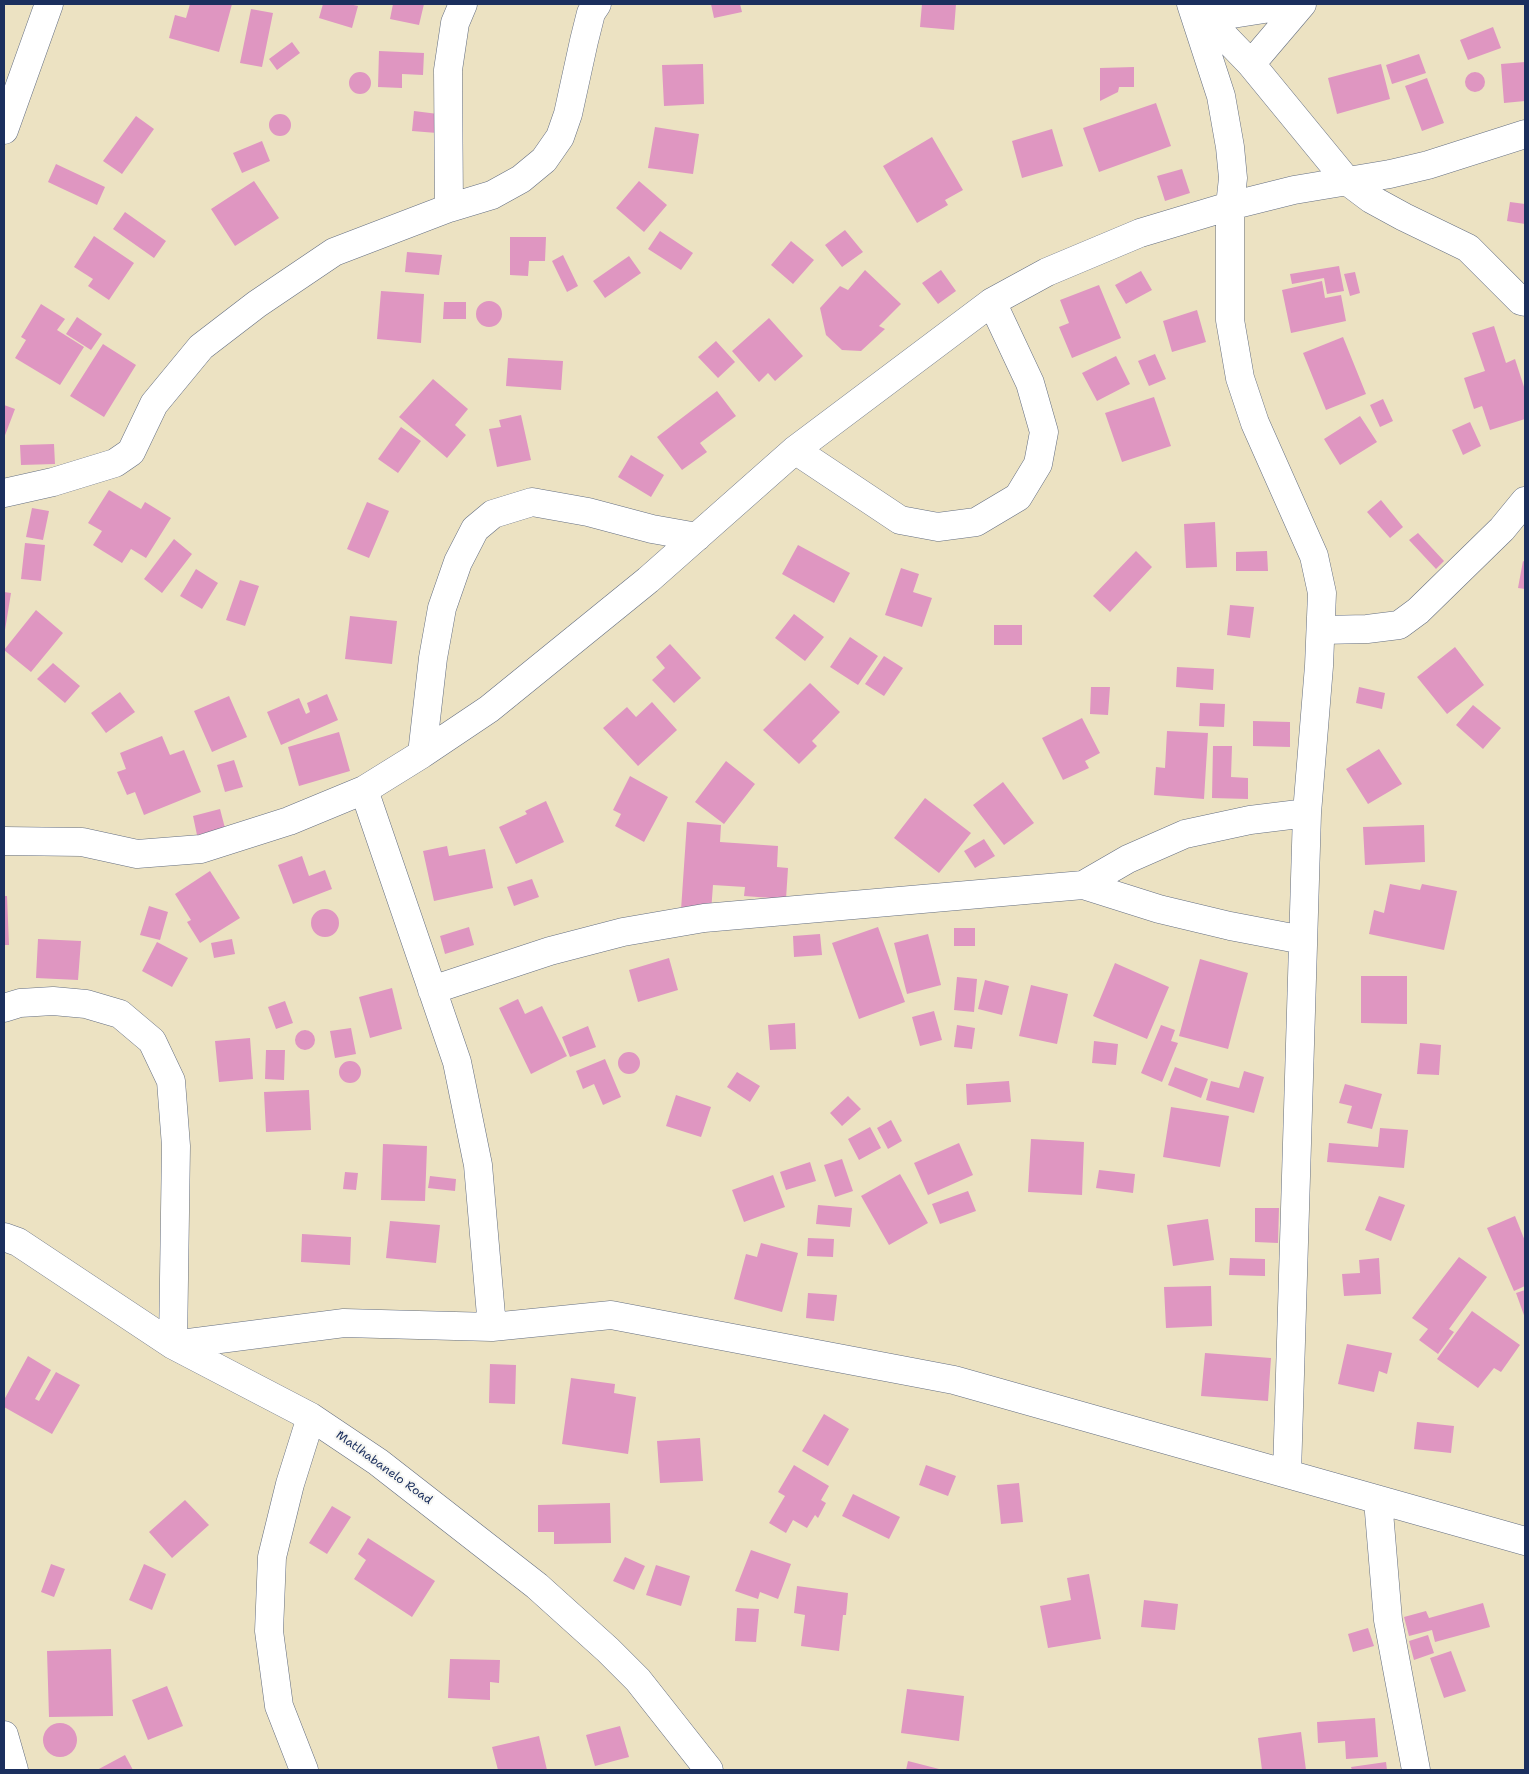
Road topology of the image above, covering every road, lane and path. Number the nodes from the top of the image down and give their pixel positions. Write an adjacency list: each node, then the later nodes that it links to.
1 (49, 4): 8 (street)
2 (463, 4): 12 (street)
3 (597, 4): 12 (street)
4 (1296, 4): 6 (street)
5 (1302, 4): 7 (street)
6 (1197, 9): 7 (street); 11 (street)
7 (1251, 64): 10 (street)
8 (4, 130)
9 (1525, 134): 10 (street)
10 (1347, 181): 11 (street); 14 (street)
11 (1230, 206): 13 (street); 19 (street)
12 (449, 208): 16 (street)
13 (992, 302): 15 (street); 15 (street)
14 (1524, 303)
15 (795, 450): 18 (street)
16 (4, 493)
17 (1525, 501): 19 (street)
18 (697, 537): 20 (street); 20 (street)
19 (1322, 630): 22 (street)
20 (422, 754): 21 (street)
21 (364, 790): 23 (street); 26 (street)
22 (1307, 813): 24 (street); 25 (street)
23 (4, 841)
24 (1083, 885): 25 (street); 26 (street)
25 (1303, 940): 32 (street)
26 (432, 990): 29 (street)
27 (4, 1008): 30 (street)
28 (4, 1237): 30 (street, Matlhabanelo Road)
29 (492, 1327): 30 (street); 32 (street)
30 (173, 1345): 31 (street, Matlhabanelo Road)
31 (312, 1416): 37 (street); 38 (street, Matlhabanelo Road)
32 (1287, 1473): 33 (street)
33 (1378, 1500): 34 (street); 39 (street)
34 (1525, 1541)
35 (4, 1735): 36 (street)
36 (14, 1770)
37 (304, 1770)
38 (709, 1770)
39 (1416, 1770)

